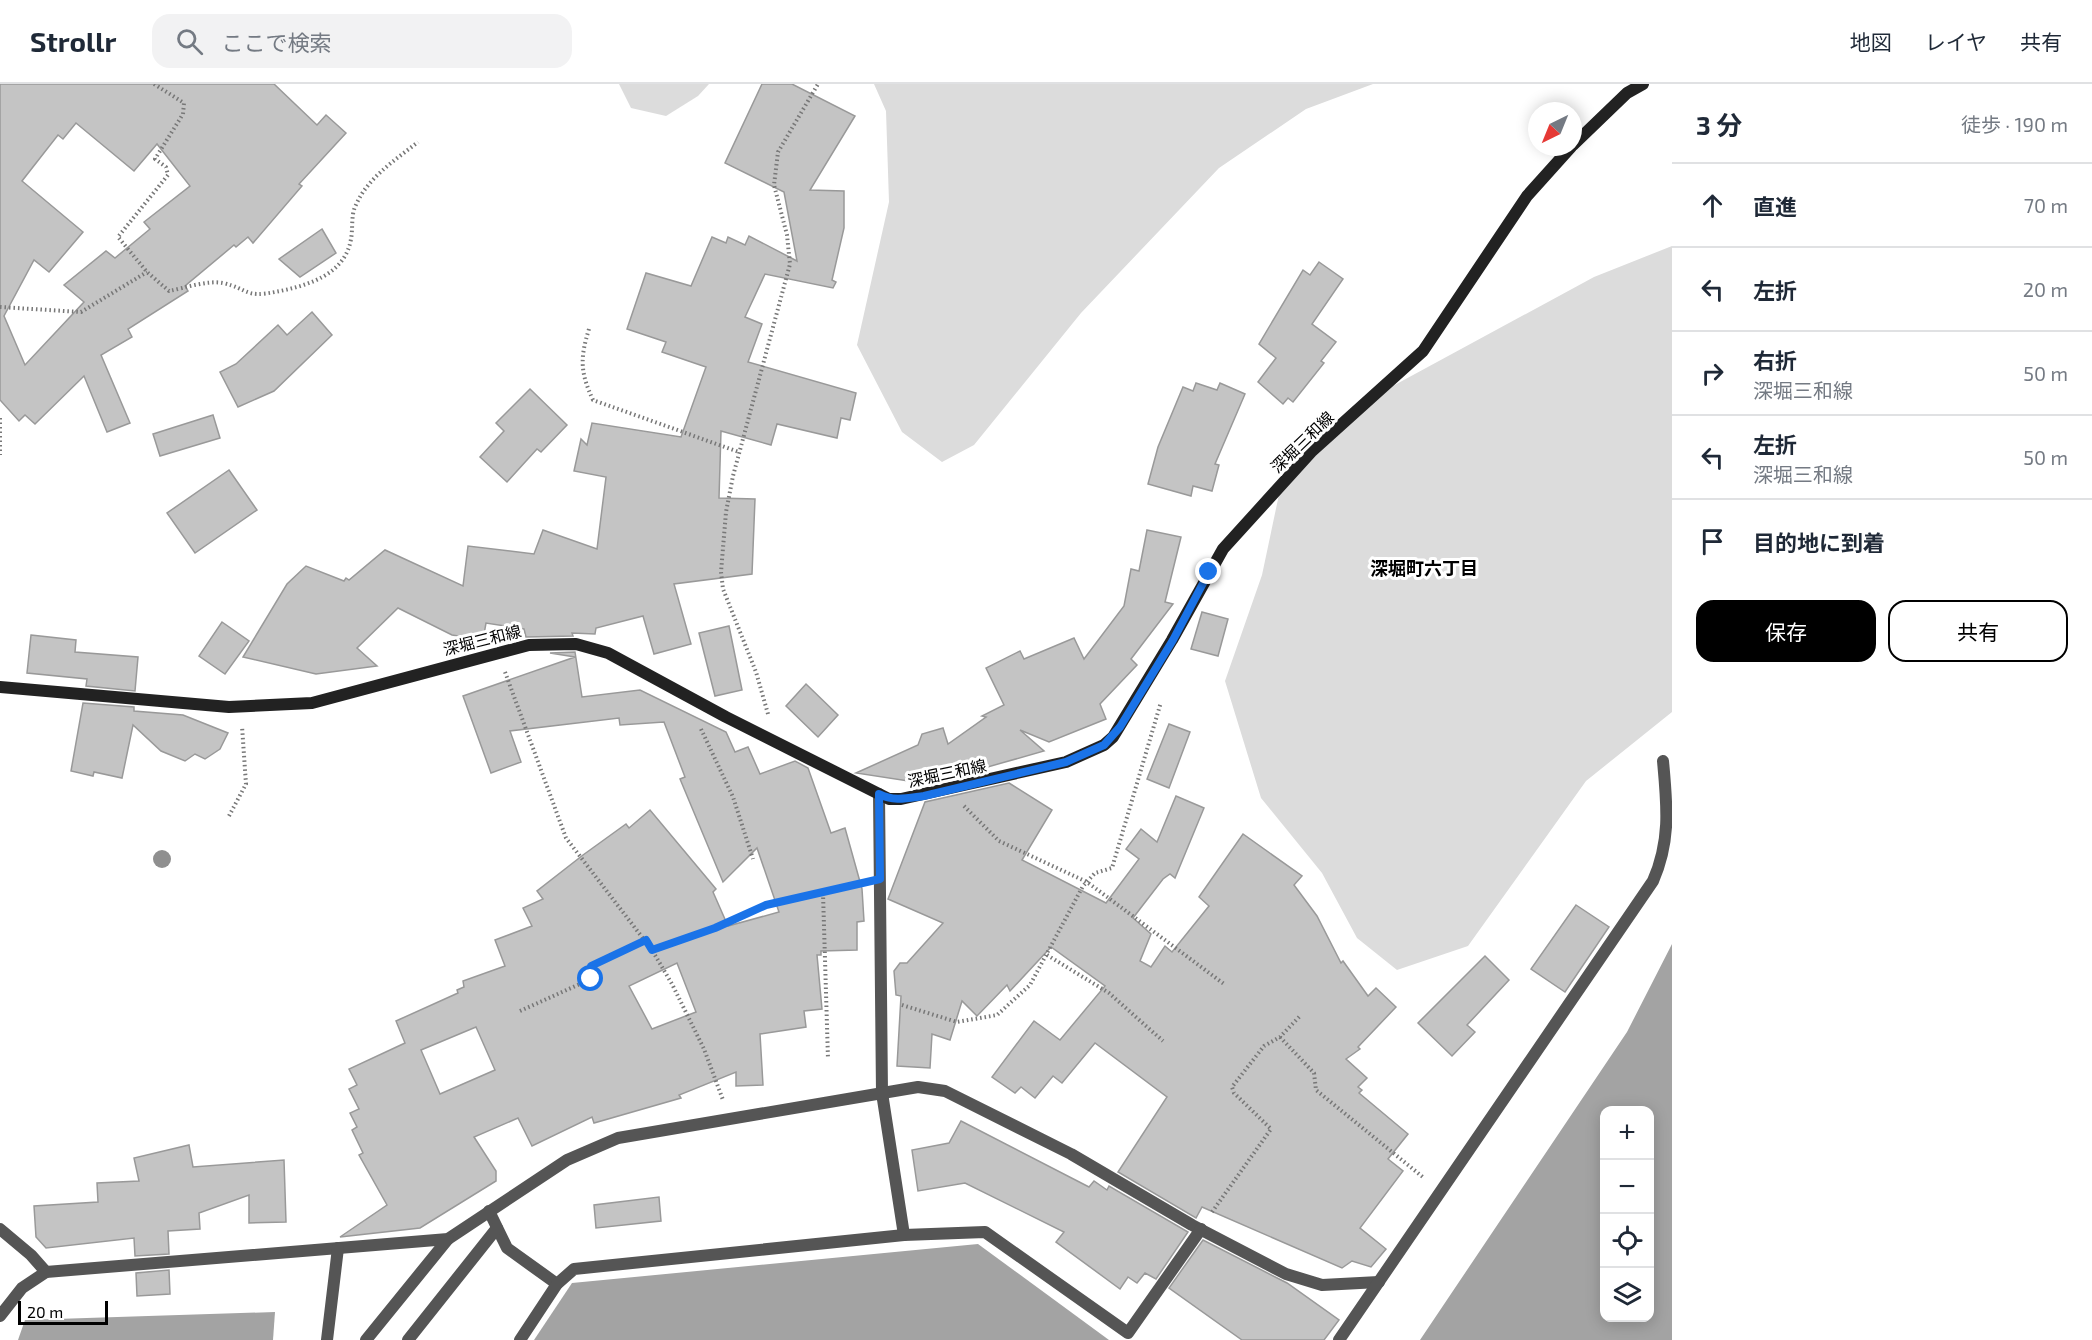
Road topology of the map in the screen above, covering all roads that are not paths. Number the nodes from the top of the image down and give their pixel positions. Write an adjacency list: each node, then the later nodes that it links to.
1 (1643, 84): 2 (main road, 深堀三和線)
2 (1582, 136)
3 (1563, 156): 6 (main road, 深堀三和線)
4 (0, 687): 6 (main road, 深堀三和線)
5 (1663, 761): 16 (street)
6 (879, 794): 7 (street)
7 (882, 1093): 8 (street); 11 (street); 12 (street)
8 (489, 1211): 9 (street); 13 (street)
9 (497, 1228): 17 (street); 21 (street)
10 (0, 1229): 15 (street)
11 (1201, 1229): 12 (street); 16 (street)
12 (904, 1235): 17 (street)
13 (448, 1239): 14 (street); 20 (street)
14 (338, 1248): 15 (street); 19 (street)
15 (46, 1272): 18 (street)
16 (1379, 1282): 23 (street)
17 (557, 1284): 22 (street)
18 (0, 1316)
19 (327, 1340)
20 (366, 1340)
21 (408, 1340)
22 (520, 1340)
23 (1340, 1340)

